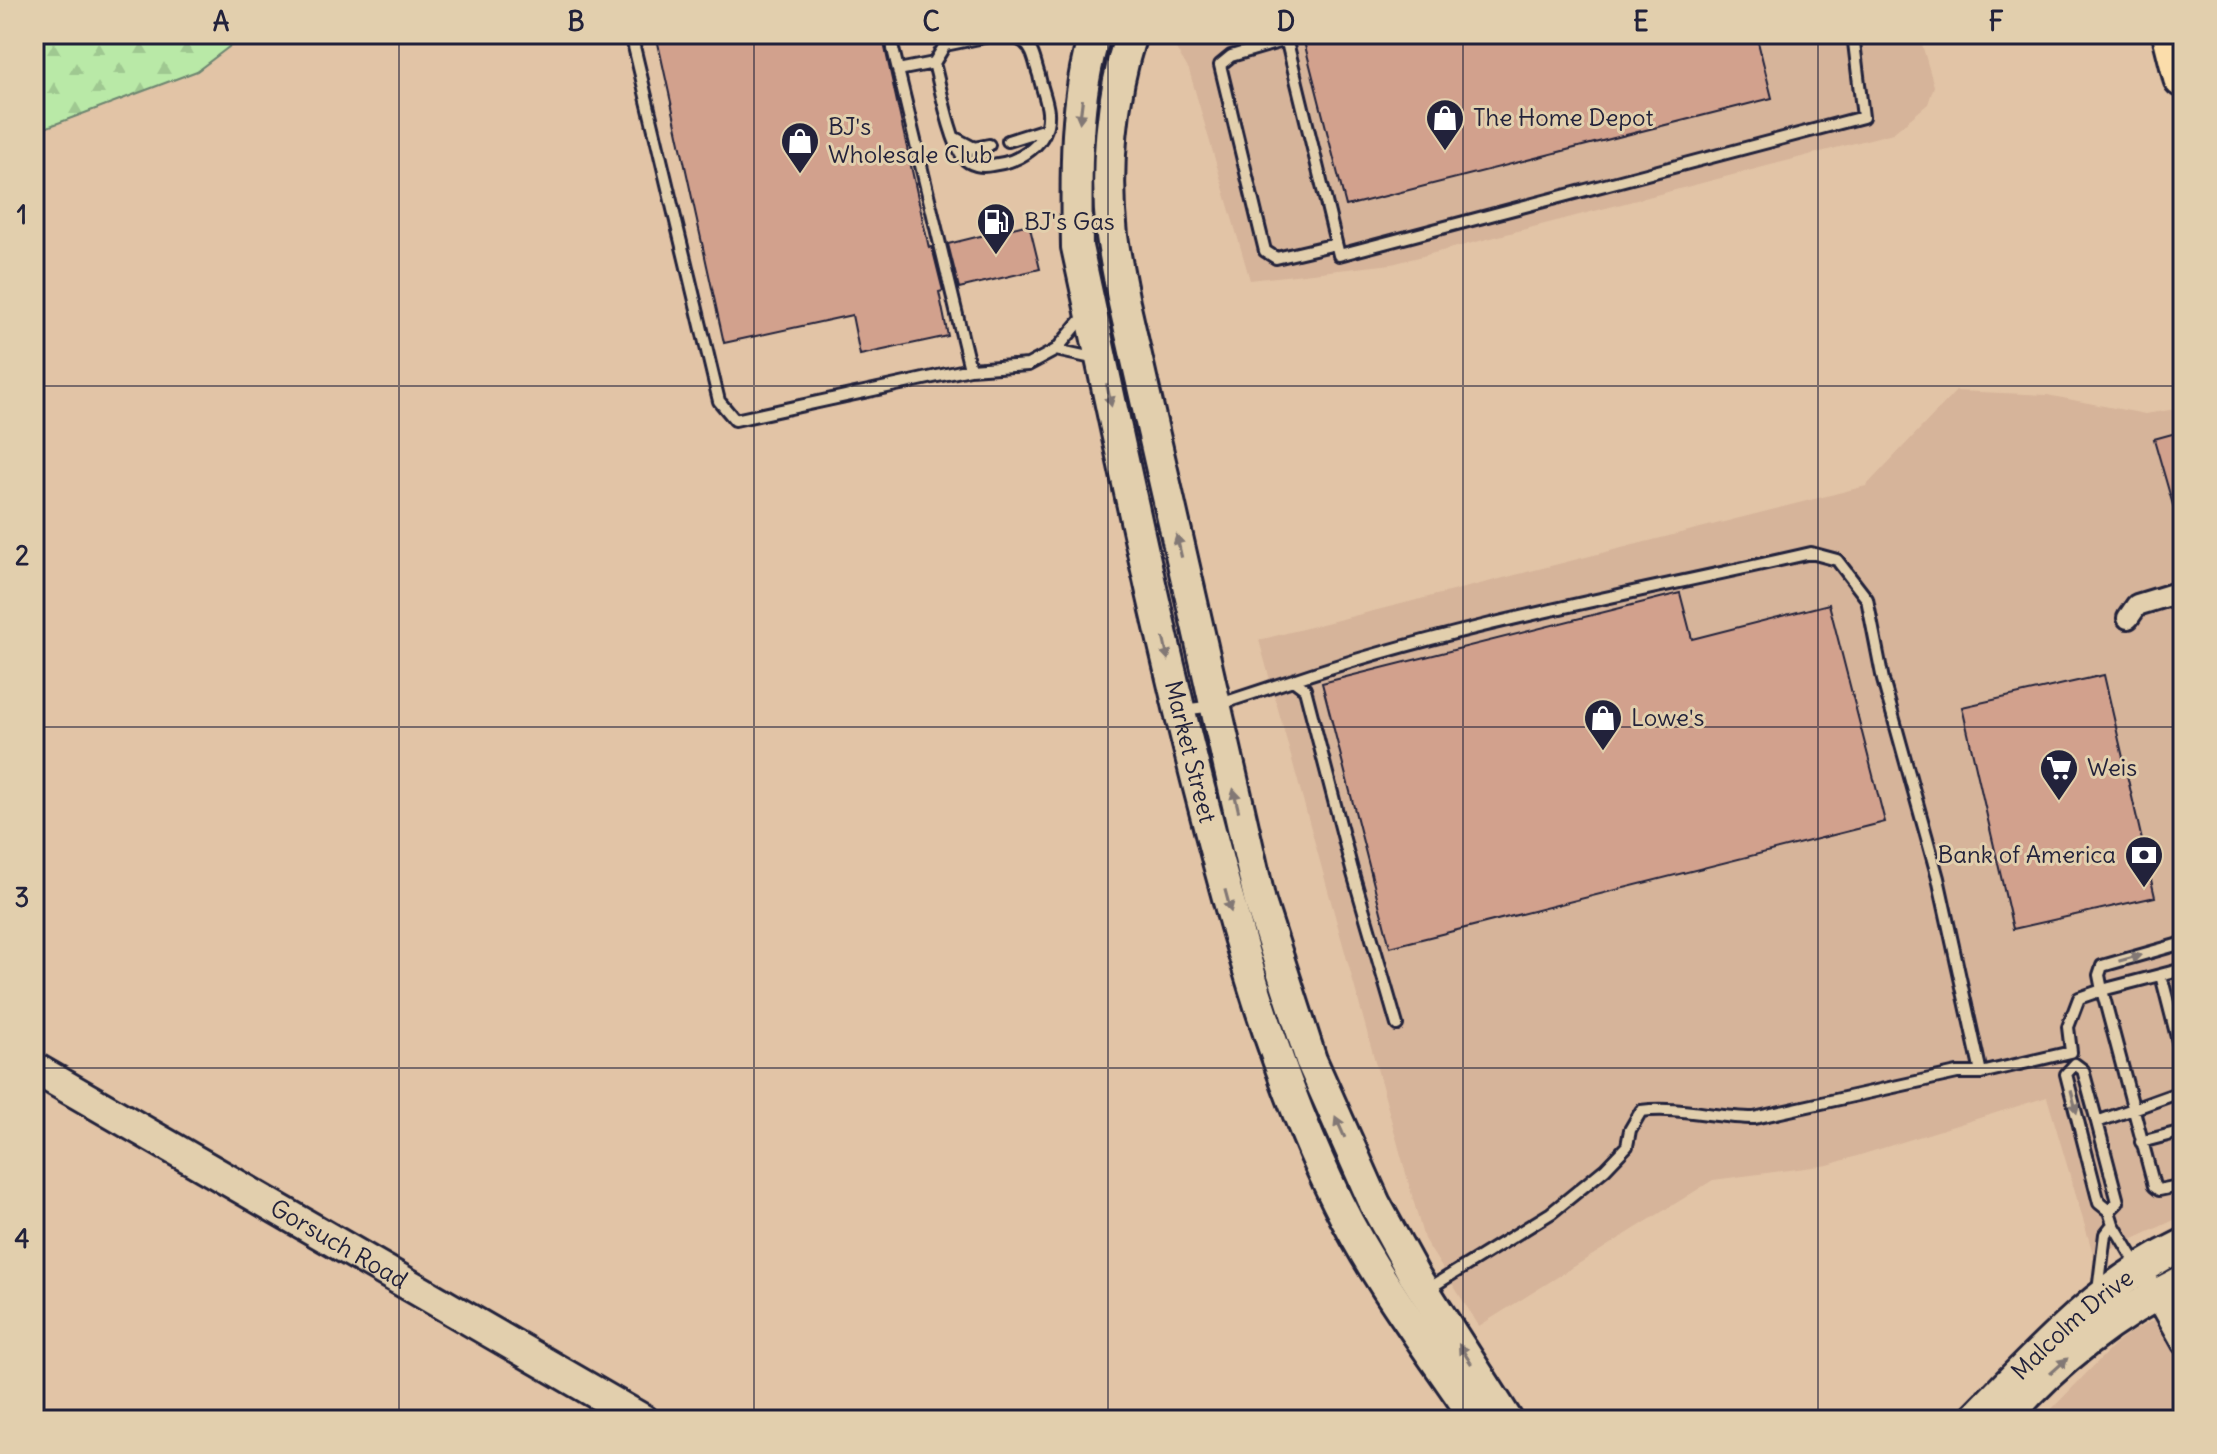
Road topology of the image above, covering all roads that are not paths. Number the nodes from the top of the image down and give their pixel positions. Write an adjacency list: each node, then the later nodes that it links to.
1 (631, 34): 17 (lane)
2 (892, 34): 8 (lane)
3 (1095, 34): 14 (street, Market Street, one-way to 14)
4 (1131, 34): 21 (street, Market Street, one-way to 4)
5 (1853, 34): 13 (lane)
6 (1286, 37): 13 (lane); 13 (lane)
7 (934, 63): 8 (lane); 9 (lane); 10 (lane)
8 (898, 70): 17 (lane)
9 (1046, 129): 10 (lane); 11 (lane)
10 (955, 138): 12 (lane)
11 (1008, 141)
12 (989, 145)
13 (1336, 244)
14 (1091, 308): 15 (lane); 16 (street, Market Street)
15 (1056, 350): 16 (lane); 17 (lane)
16 (1102, 360): 22 (street, Market Street, one-way to 22)
17 (970, 369)
18 (2183, 591): 19 (street)
19 (2128, 618)
20 (1293, 680): 21 (lane); 27 (lane); 32 (lane)
21 (1214, 706): 22 (lane); 44 (street, Market Street, one-way to 21)
22 (1180, 711): 48 (street, Market Street, one-way to 48)
23 (2183, 943): 26 (lane, one-way to 23)
24 (2183, 969): 25 (lane)
25 (2161, 975): 26 (lane); 29 (lane)
26 (2102, 990): 28 (lane); 34 (lane)
27 (1397, 1025)
28 (2071, 1052): 30 (lane); 32 (lane)
29 (2183, 1061)
30 (2075, 1064): 35 (lane); 39 (lane, one-way to 39)
31 (34, 1068): 47 (street, Gorsuch Road)
32 (1981, 1073): 44 (lane)
33 (2183, 1091): 34 (lane)
34 (2132, 1110): 35 (lane); 37 (lane)
35 (2097, 1122): 39 (lane)
36 (2183, 1131): 37 (lane)
37 (2141, 1142): 38 (lane)
38 (2183, 1185)
39 (2109, 1211): 40 (lane)
40 (2113, 1224): 43 (lane); 45 (lane)
41 (2183, 1245): 43 (street, Malcolm Drive)
42 (2183, 1281): 43 (street, Malcolm Drive)
43 (2148, 1282): 45 (street, Malcolm Drive); 46 (street); 51 (street, Malcolm Drive, one-way to 43)
44 (1425, 1291): 49 (street, Market Street, one-way to 44)
45 (2096, 1299): 50 (street, Malcolm Drive)
46 (2183, 1344)
47 (643, 1420)
48 (1477, 1420)
49 (1507, 1420)
50 (1973, 1420)
51 (2004, 1420)

